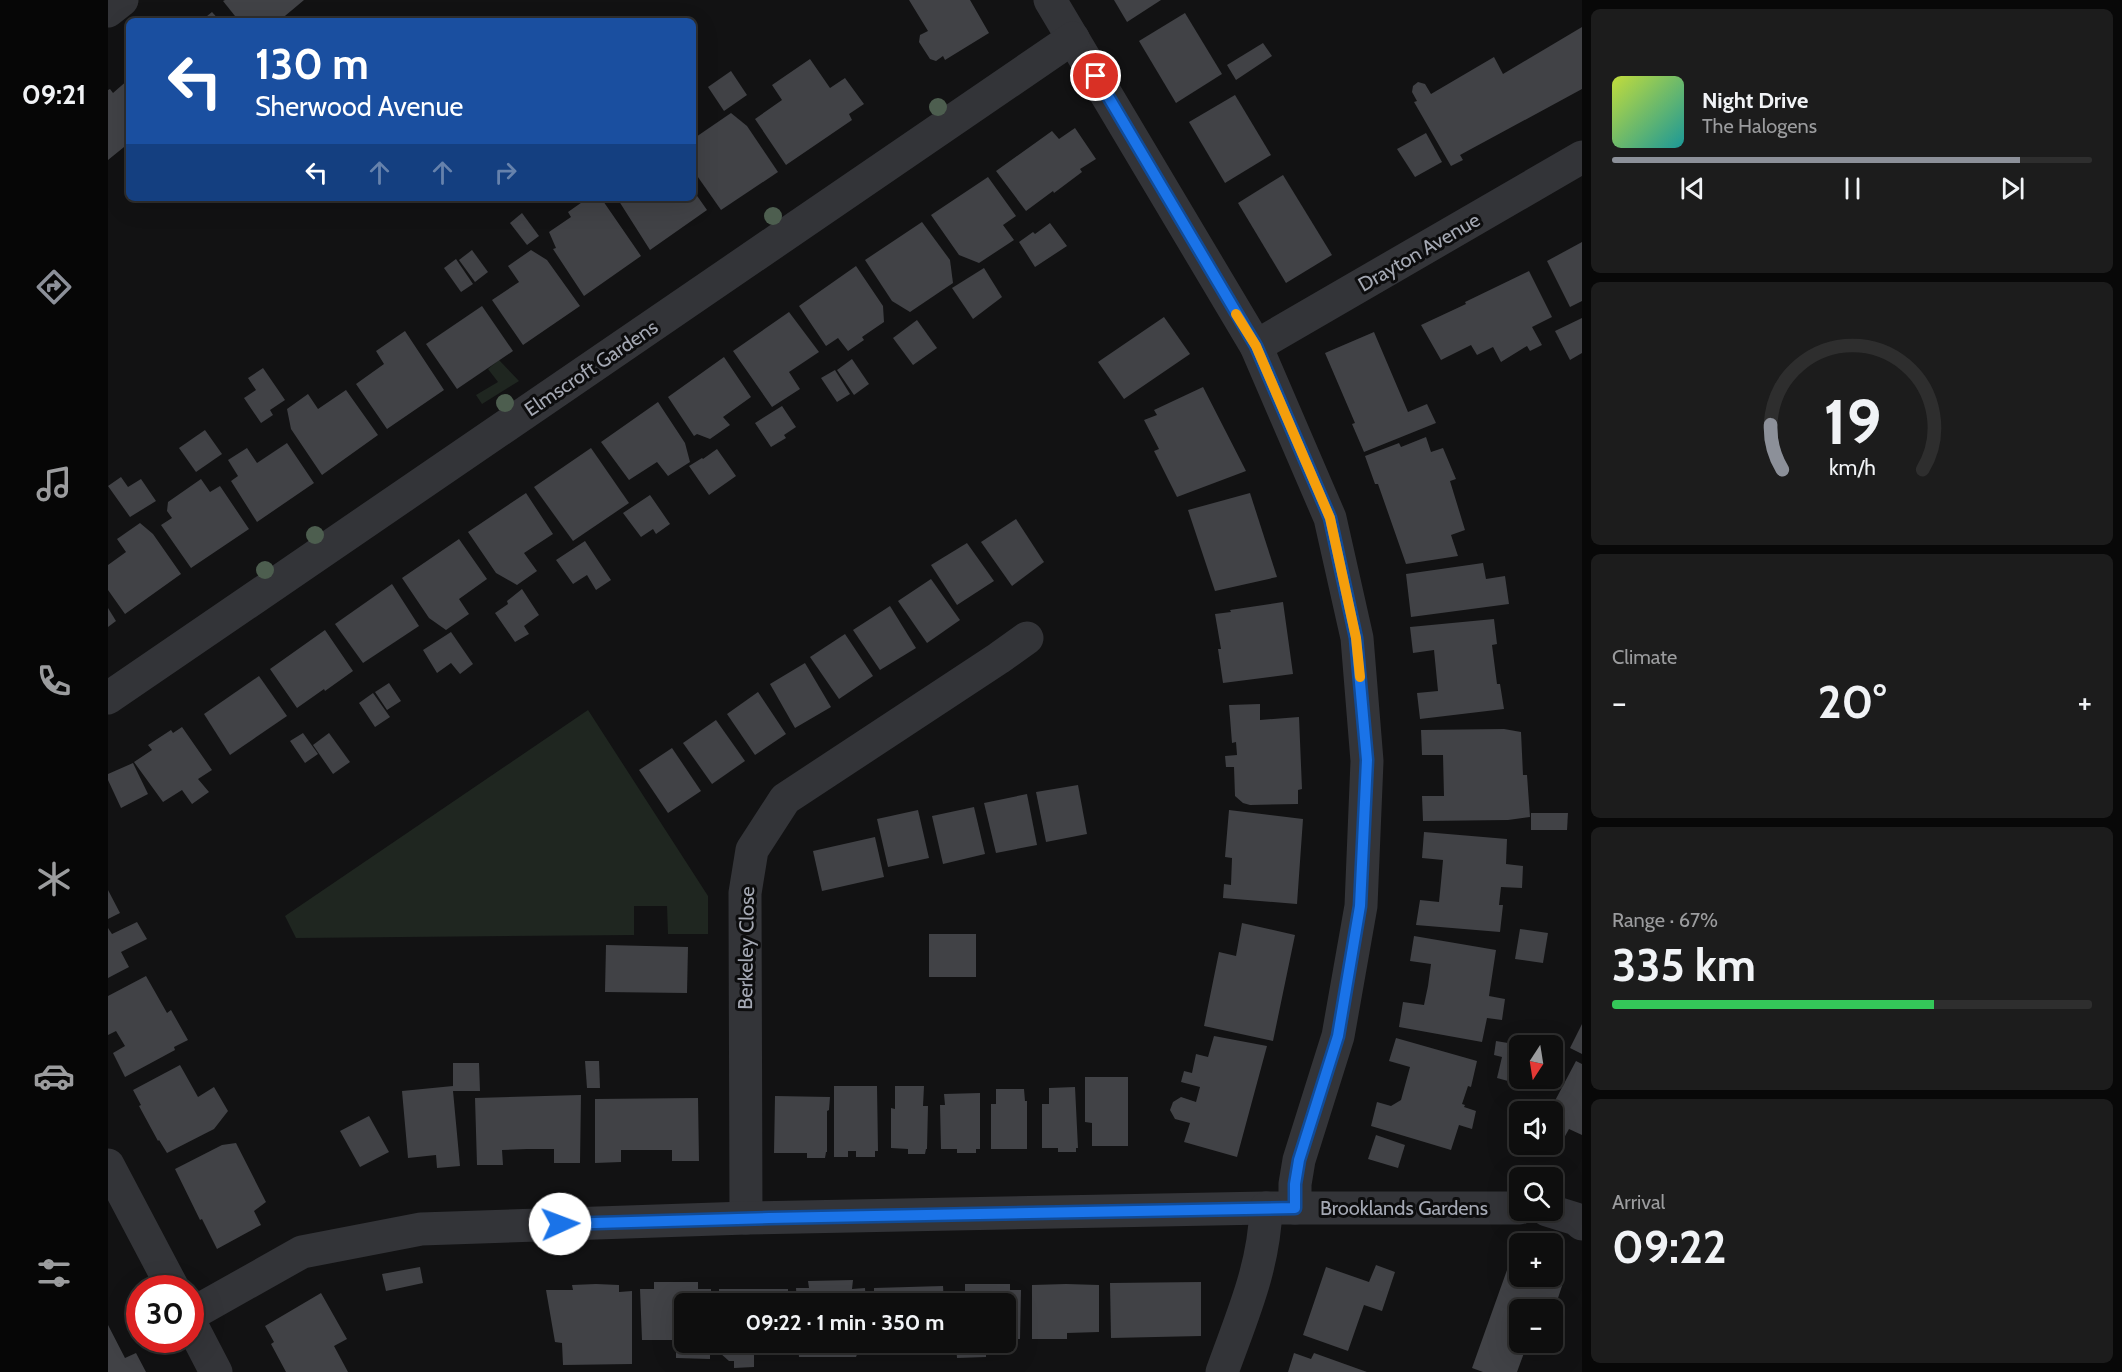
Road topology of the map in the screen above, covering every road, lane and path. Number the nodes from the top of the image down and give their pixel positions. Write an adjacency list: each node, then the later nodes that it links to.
1 (122, 0): 3 (street)
2 (1050, 0): 4 (street)
3 (108, 11)
4 (1073, 38): 6 (street); 8 (street, Elmscroft Gardens)
5 (1582, 157): 6 (street, Drayton Avenue)
6 (1256, 346): 10 (street)
7 (1027, 638): 13 (street, Berkeley Close)
8 (108, 698)
9 (108, 1165): 15 (street)
10 (1281, 1208): 11 (street, Brooklands Gardens); 13 (street, Brooklands Gardens); 19 (street)
11 (1509, 1208)
12 (1563, 1215): 14 (street)
13 (746, 1218): 16 (street, Brooklands Gardens)
14 (1582, 1224)
15 (166, 1275)
16 (204, 1307)
17 (204, 1349): 18 (street)
18 (216, 1372)
19 (1222, 1372)

